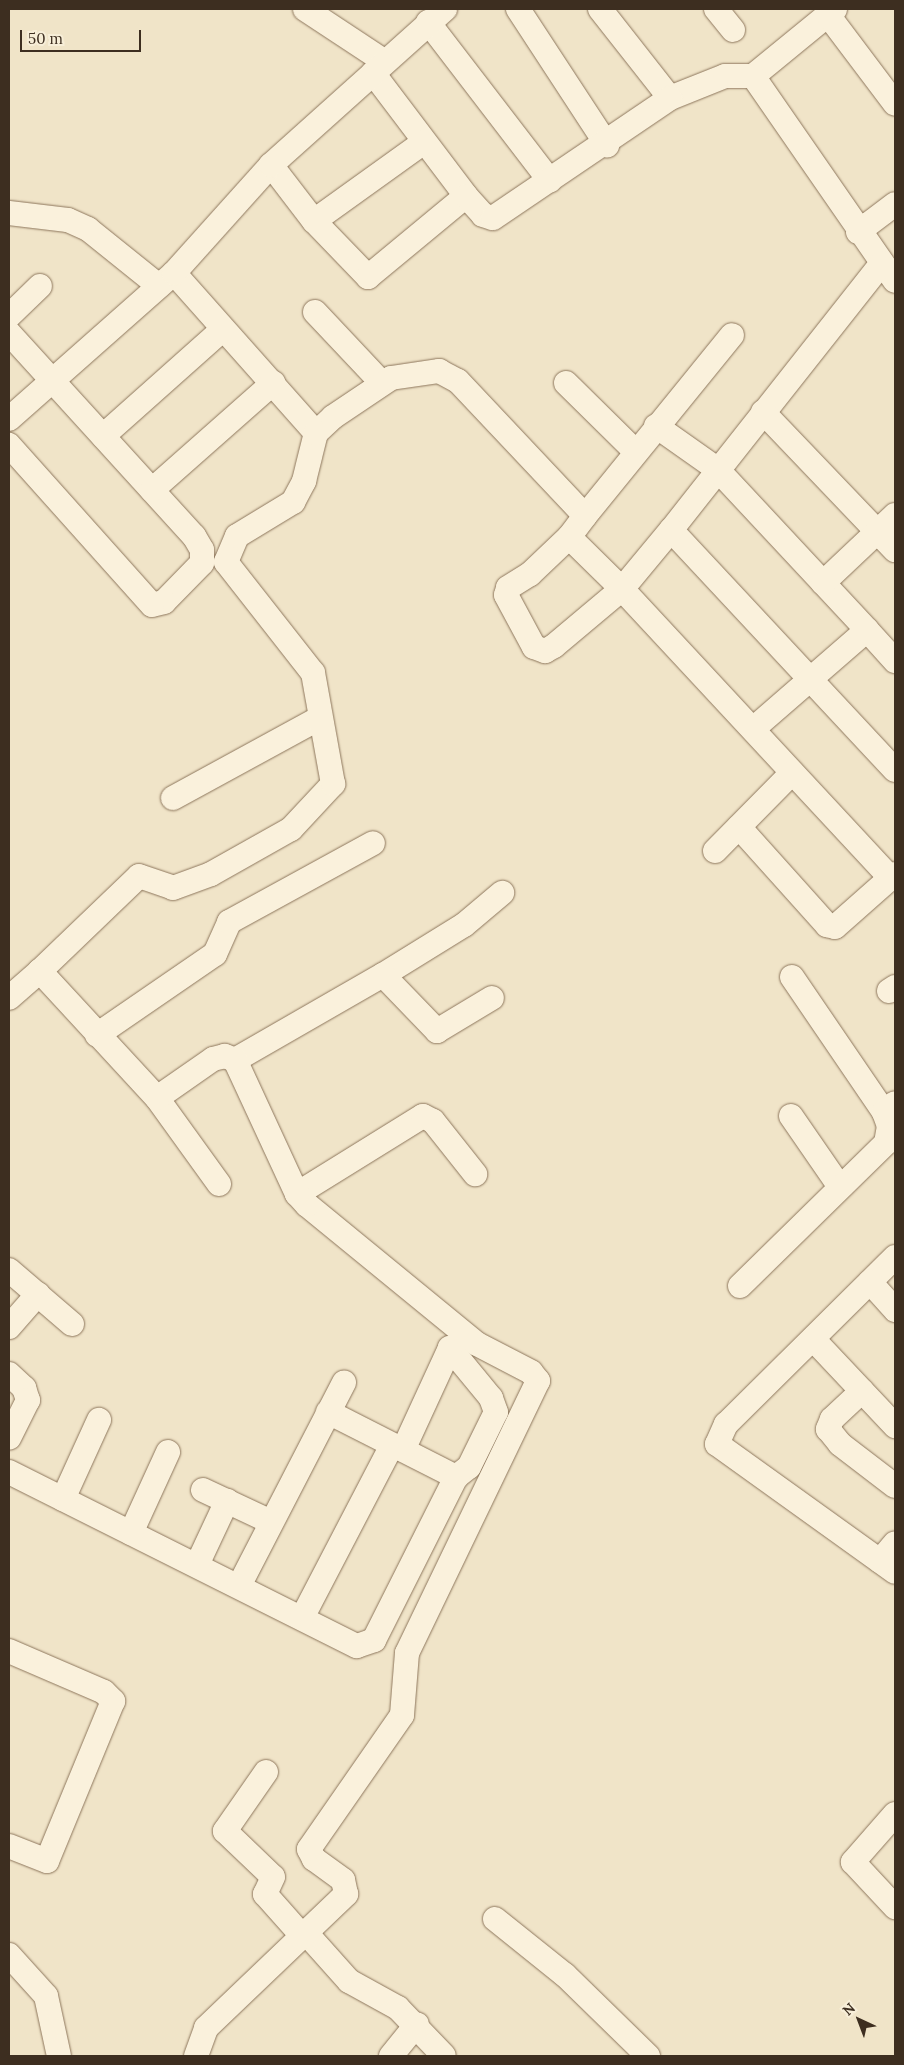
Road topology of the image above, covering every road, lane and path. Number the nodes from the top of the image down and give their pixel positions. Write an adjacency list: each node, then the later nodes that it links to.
1 (305, 9): 8 (street)
2 (518, 9): 13 (street)
3 (600, 9): 10 (street)
4 (716, 9): 7 (street)
5 (831, 12): 9 (street); 11 (street)
6 (437, 15): 8 (street); 15 (street)
7 (733, 30)
8 (379, 67): 12 (street); 14 (street)
9 (753, 76): 10 (street); 20 (street)
10 (670, 98): 13 (street)
11 (895, 104)
12 (424, 142): 16 (street); 19 (street)
13 (607, 145): 15 (street)
14 (271, 165): 19 (street); 22 (street)
15 (550, 181): 16 (street)
16 (466, 196): 19 (street)
17 (895, 204): 20 (street)
18 (9, 213): 22 (street)
19 (314, 221)
20 (858, 232): 21 (street)
21 (888, 272): 33 (street)
22 (166, 279): 26 (street); 29 (street)
23 (40, 286): 25 (street)
24 (315, 312): 30 (street)
25 (9, 316)
26 (222, 330): 31 (street); 37 (street)
27 (9, 333): 29 (street)
28 (732, 335): 35 (street)
29 (52, 380): 34 (street); 37 (street)
30 (381, 382): 36 (street); 43 (street)
31 (272, 383): 36 (street); 41 (street)
32 (566, 383): 39 (street)
33 (763, 412): 40 (street); 45 (street)
34 (9, 419)
35 (656, 426): 39 (street); 40 (street)
36 (316, 433): 53 (street)
37 (103, 436): 41 (street)
38 (9, 445): 41 (street)
39 (636, 452): 43 (street)
40 (717, 469): 44 (street); 48 (street)
41 (152, 490)
42 (895, 515): 45 (street)
43 (585, 516): 46 (street)
44 (671, 530): 49 (street); 52 (street)
45 (878, 531): 47 (street); 48 (street)
46 (569, 537): 49 (street); 49 (street)
47 (895, 550)
48 (823, 583): 50 (street)
49 (622, 589): 54 (street)
50 (867, 630): 51 (street); 52 (street)
51 (895, 661)
52 (808, 678): 54 (street); 55 (street)
53 (318, 719): 57 (street); 63 (street)
54 (753, 728): 56 (street)
55 (895, 770)
56 (792, 772): 58 (street); 61 (street)
57 (173, 798)
58 (739, 827): 60 (street); 61 (street)
59 (373, 844): 68 (street)
60 (715, 852)
61 (893, 876)
62 (502, 893): 64 (street)
63 (40, 972): 66 (street); 68 (street)
64 (383, 975): 67 (street); 69 (street)
65 (792, 977): 71 (street)
66 (9, 998)
67 (492, 998)
68 (97, 1035): 70 (street)
69 (235, 1060): 70 (street); 76 (street)
70 (157, 1098): 74 (street)
71 (889, 1108): 75 (street)
72 (791, 1116): 75 (street)
73 (475, 1174): 76 (street)
74 (219, 1184)
75 (840, 1188): 80 (street)
76 (297, 1194): 114 (street)
77 (895, 1257): 79 (street)
78 (9, 1270): 81 (street)
79 (870, 1282): 82 (street); 85 (street)
80 (740, 1286)
81 (38, 1294): 83 (street); 84 (street)
82 (895, 1310)
83 (72, 1324)
84 (9, 1327)
85 (813, 1339): 88 (street); 105 (street)
86 (9, 1374): 92 (street)
87 (344, 1383): 89 (street)
88 (862, 1391): 91 (street); 97 (street)
89 (328, 1412): 93 (street); 101 (street)
90 (99, 1420): 99 (street)
91 (895, 1426)
92 (9, 1438)
93 (398, 1448): 96 (street); 96 (street); 107 (street)
94 (168, 1452): 102 (street)
95 (9, 1472): 99 (street)
96 (456, 1477): 107 (street)
97 (895, 1486)
98 (203, 1490): 100 (street)
99 (63, 1499): 102 (street)
100 (227, 1501): 101 (street); 104 (street)
101 (271, 1522): 106 (street)
102 (131, 1533): 104 (street)
103 (895, 1543): 105 (street)
104 (197, 1565): 106 (street)
105 (888, 1566)
106 (239, 1586): 107 (street)
107 (302, 1618)
108 (9, 1651): 111 (street)
109 (266, 1772): 114 (street)
110 (895, 1814): 112 (street)
111 (9, 1846)
112 (895, 1907)
113 (495, 1919): 121 (street)
114 (305, 1936): 116 (street); 118 (street)
115 (9, 1955): 117 (street)
116 (417, 2024): 119 (street); 120 (street)
117 (59, 2056)
118 (196, 2056)
119 (391, 2056)
120 (444, 2056)
121 (648, 2056)

